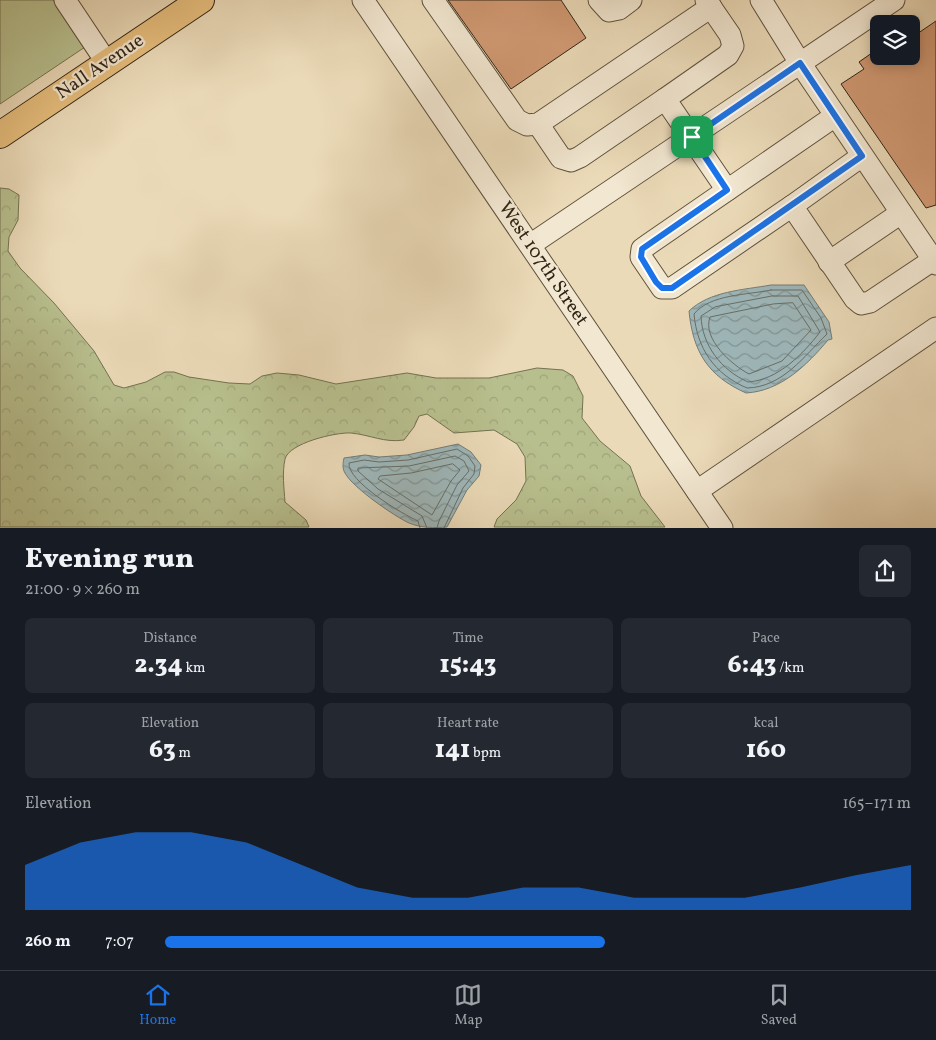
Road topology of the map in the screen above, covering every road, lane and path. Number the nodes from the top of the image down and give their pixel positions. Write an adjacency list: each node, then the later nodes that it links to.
1 (66, 0): 10 (street)
2 (201, 0): 10 (main road, Nall Avenue)
3 (363, 0): 21 (street, West 107th Street)
4 (434, 0): 14 (street)
5 (599, 0): 6 (street)
6 (632, 0)
7 (761, 0): 11 (street)
8 (894, 0): 11 (street)
9 (708, 4): 12 (street); 14 (street)
10 (107, 63): 15 (main road, Nall Avenue)
11 (800, 63): 13 (street); 16 (street)
12 (665, 99): 14 (street); 16 (street)
13 (835, 116): 17 (street); 18 (street)
14 (538, 124)
15 (0, 135)
16 (692, 137): 18 (street); 21 (street)
17 (862, 156): 19 (street); 20 (street)
18 (727, 190): 19 (street)
19 (792, 206): 22 (street)
20 (901, 213): 22 (street); 23 (street)
21 (530, 245): 25 (street, West 107th Street)
22 (829, 262): 23 (street)
23 (934, 262)
24 (936, 328): 25 (street)
25 (698, 491): 26 (street, West 107th Street)
26 (722, 528)

